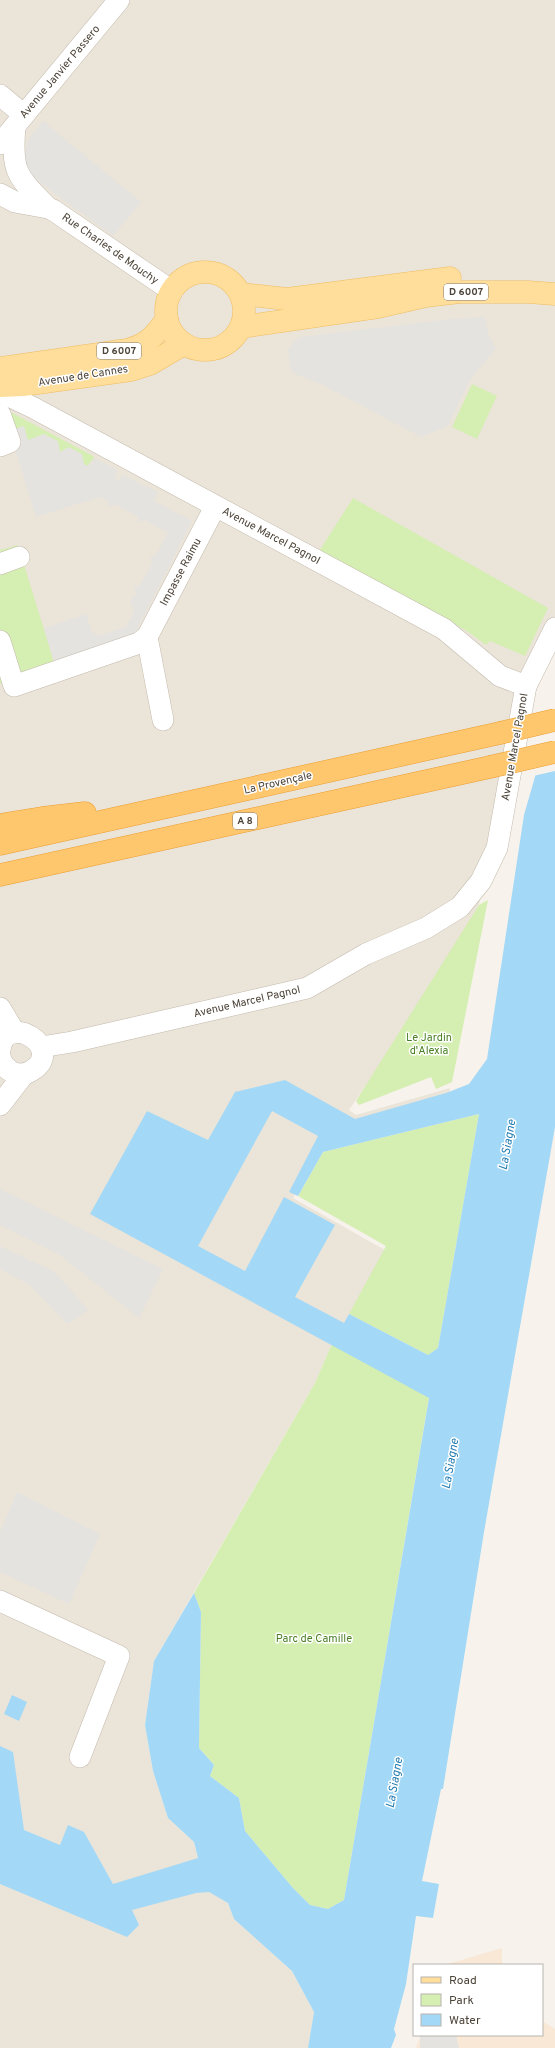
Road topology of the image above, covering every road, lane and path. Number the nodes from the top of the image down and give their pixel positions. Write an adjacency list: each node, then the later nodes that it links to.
1 (119, 0): 3 (street, Avenue Janvier Passero)
2 (0, 95): 3 (street)
3 (19, 121): 4 (street, Avenue Janvier Passero); 6 (street, Rue Charles de Mouchy)
4 (0, 144)
5 (0, 168): 6 (street, Rue Charles de Mouchy)
6 (22, 181): 8 (street, Rue Charles de Mouchy)
7 (0, 194): 8 (street, Rue Charles de Mouchy)
8 (48, 208): 10 (street, Rue Charles de Mouchy)
9 (555, 281): 11 (main road, D 6007)
10 (172, 291): 11 (main road); 13 (main road)
11 (241, 294): 14 (main road)
12 (555, 294): 14 (main road, D 6007)
13 (167, 319): 15 (main road); 16 (main road, Avenue de Cannes / D 6007)
14 (241, 327): 15 (main road)
15 (184, 344): 17 (main road, Avenue de Cannes / D 6007)
16 (0, 368)
17 (0, 386)
18 (0, 392): 21 (street, Avenue Marcel Pagnol)
19 (0, 414): 20 (street)
20 (0, 446)
21 (216, 507): 25 (street, Impasse Raimu); 27 (street, Avenue Marcel Pagnol)
22 (19, 557): 23 (street)
23 (0, 564)
24 (555, 628): 27 (street)
25 (147, 638): 26 (street); 28 (street)
26 (0, 641)
27 (526, 686): 37 (street, Avenue Marcel Pagnol)
28 (163, 720)
29 (555, 720): 31 (highway, La Provençale, bridge)
30 (555, 752): 34 (highway, A 8, bridge)
31 (156, 810): 32 (highway); 33 (highway, La Provençale)
32 (0, 825)
33 (0, 844)
34 (0, 875)
35 (0, 1008): 36 (street)
36 (15, 1033): 37 (street); 38 (street)
37 (41, 1048): 39 (street)
38 (0, 1058): 39 (street)
39 (24, 1074): 40 (street)
40 (0, 1104)
41 (0, 1601): 42 (street)
42 (80, 1757)

